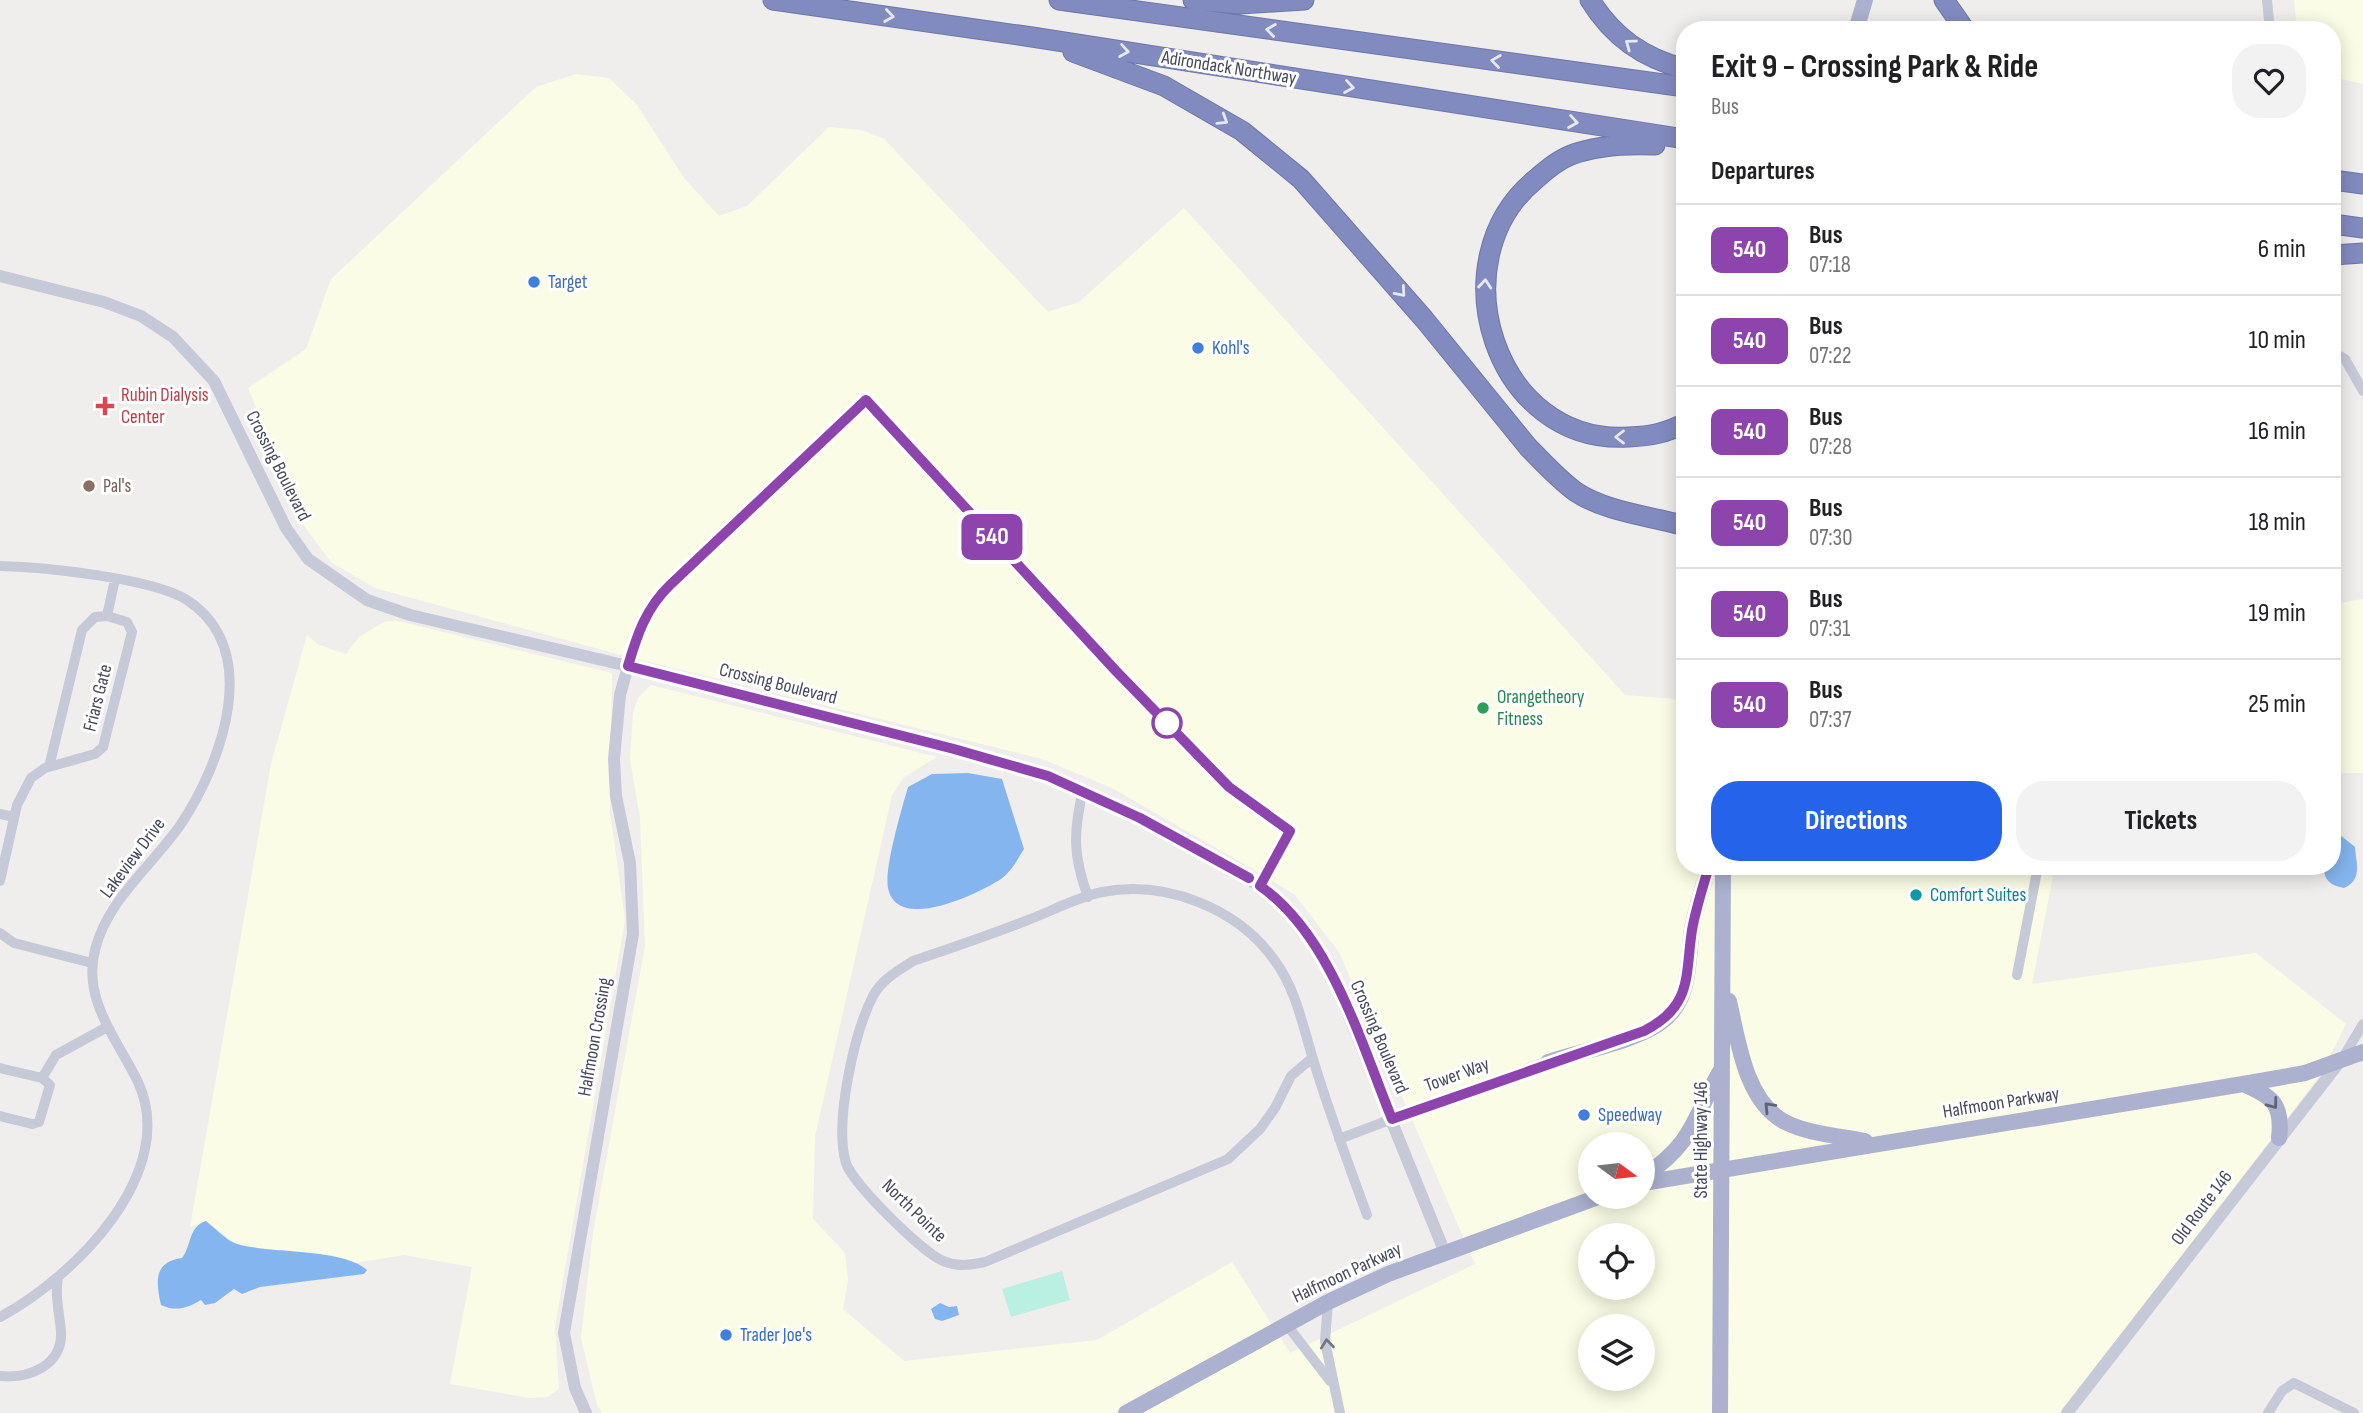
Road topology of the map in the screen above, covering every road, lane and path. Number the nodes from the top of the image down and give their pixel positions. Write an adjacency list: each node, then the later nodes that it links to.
1 (773, 0): 13 (highway, Adirondack Northway, one-way to 13)
2 (1092, 0): 9 (highway)
3 (1192, 0): 4 (highway)
4 (1304, 0)
5 (1590, 0): 14 (highway, one-way to 5)
6 (1865, 0): 10 (main road)
7 (1944, 0): 11 (highway)
8 (2267, 0): 12 (street)
9 (1065, 1): 15 (highway, one-way to 9)
10 (1859, 21)
11 (1959, 21)
12 (2269, 21)
13 (1032, 37): 16 (highway, Adirondack Northway, one-way to 16); 29 (highway, one-way to 29)
14 (1676, 65)
15 (1676, 86)
16 (1676, 138)
17 (1676, 146): 27 (highway, one-way to 17)
18 (2341, 181): 19 (highway)
19 (2363, 184)
20 (2341, 225): 21 (highway)
21 (2363, 228)
22 (2363, 253): 23 (highway)
23 (2341, 254)
24 (0, 276): 34 (street, Crossing Boulevard)
25 (2341, 357): 26 (street)
26 (2363, 391)
27 (1676, 426)
28 (1676, 517): 29 (highway)
29 (1664, 520): 30 (highway)
30 (1676, 523)
31 (0, 566): 32 (street, Lakeview Drive)
32 (115, 579): 33 (street); 45 (street, Lakeview Drive)
33 (107, 616): 35 (street, Friars Gate); 35 (street, Friars Gate)
34 (628, 666): 36 (street, Crossing Boulevard); 75 (street, Halfmoon Crossing)
35 (50, 767): 38 (street, Friars Gate)
36 (1083, 790): 43 (street); 59 (street, Crossing Boulevard)
37 (0, 814): 38 (street)
38 (14, 817): 42 (street, Friars Gate)
39 (1707, 875): 53 (main road)
40 (1723, 875): 47 (main road, State Highway 146)
41 (2036, 875): 46 (street)
42 (0, 881)
43 (1088, 897): 51 (street, North Pointe); 51 (street, North Pointe)
44 (0, 933): 45 (street)
45 (92, 963): 49 (street, Lakeview Drive)
46 (2017, 975)
47 (1724, 978): 54 (main road, State Highway 146); 62 (main road, one-way to 47)
48 (2363, 1024): 52 (street, Old Route 146)
49 (107, 1027): 56 (street); 69 (street, Lakeview Drive)
50 (2363, 1052): 52 (main road, Halfmoon Parkway)
51 (1312, 1058): 61 (street, North Pointe)
52 (2342, 1059): 57 (main road, Halfmoon Parkway); 60 (street, Old Route 146)
53 (1548, 1062): 59 (street, Tower Way)
54 (1723, 1066): 63 (main road); 64 (main road, State Highway 146)
55 (0, 1068): 56 (street)
56 (42, 1078): 58 (street)
57 (2243, 1084): 60 (main road, one-way to 60); 62 (main road, Halfmoon Parkway)
58 (0, 1116)
59 (1392, 1119): 61 (street, Tower Way); 68 (street, Crossing Boulevard)
60 (2279, 1138): 79 (street, Old Route 146)
61 (1339, 1139): 67 (street, North Pointe)
62 (1878, 1143): 64 (main road, Halfmoon Parkway)
63 (1656, 1167)
64 (1723, 1168): 65 (main road, Halfmoon Parkway); 78 (main road, State Highway 146)
65 (1656, 1181)
66 (1578, 1204): 68 (main road, Halfmoon Parkway)
67 (1367, 1215)
68 (1444, 1252): 70 (main road, Halfmoon Parkway)
69 (58, 1277): 71 (street, Lakeview Drive); 73 (street)
70 (1328, 1302): 72 (main road, Halfmoon Parkway); 74 (street, one-way to 70)
71 (0, 1317)
72 (1287, 1325): 74 (street); 76 (main road, Halfmoon Parkway)
73 (0, 1376)
74 (1334, 1386): 77 (street)
75 (586, 1413)
76 (1126, 1413)
77 (1340, 1413)
78 (1720, 1413)
79 (2067, 1413)
80 (2268, 1413): 81 (street)
81 (2354, 1413)

